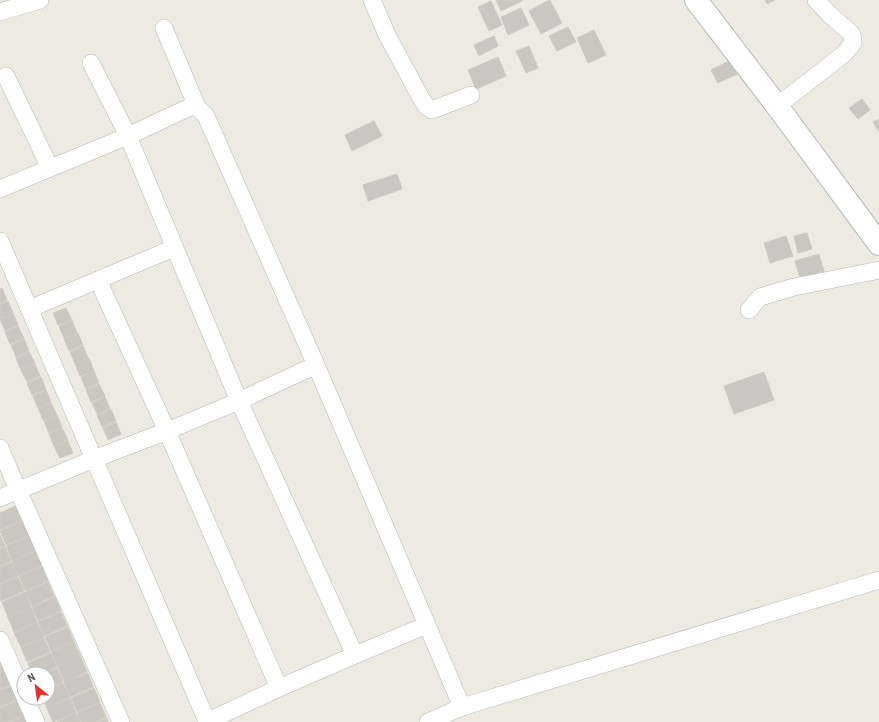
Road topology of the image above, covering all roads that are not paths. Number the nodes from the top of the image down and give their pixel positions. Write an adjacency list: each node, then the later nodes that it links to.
1 (40, 0): 5 (street)
2 (372, 0): 9 (street)
3 (696, 0): 10 (street)
4 (816, 0): 10 (street)
5 (0, 12)
6 (164, 28): 11 (street)
7 (91, 63): 12 (street)
8 (6, 76): 13 (street)
9 (471, 95)
10 (777, 106): 16 (street)
11 (198, 107): 12 (street); 22 (street)
12 (128, 136): 13 (street); 17 (street)
13 (50, 168): 14 (street)
14 (0, 189)
15 (0, 241): 20 (street)
16 (879, 243)
17 (174, 248): 19 (street); 23 (street)
18 (879, 270): 21 (street)
19 (98, 280): 20 (street); 24 (street)
20 (30, 309): 26 (street)
21 (749, 310)
22 (316, 366): 23 (street); 30 (street)
23 (239, 401): 24 (street); 32 (street)
24 (167, 431): 26 (street); 34 (street)
25 (0, 448): 27 (street)
26 (94, 459): 27 (street); 39 (street)
27 (18, 490): 28 (street); 38 (street)
28 (0, 498)
29 (879, 580): 36 (street)
30 (426, 625): 32 (street); 36 (street)
31 (0, 640): 33 (street)
32 (355, 655): 34 (street)
33 (16, 677)
34 (279, 688): 39 (street)
35 (29, 706): 37 (street)
36 (462, 707): 40 (street)
37 (36, 722)
38 (121, 722)
39 (206, 722)
40 (428, 722)

